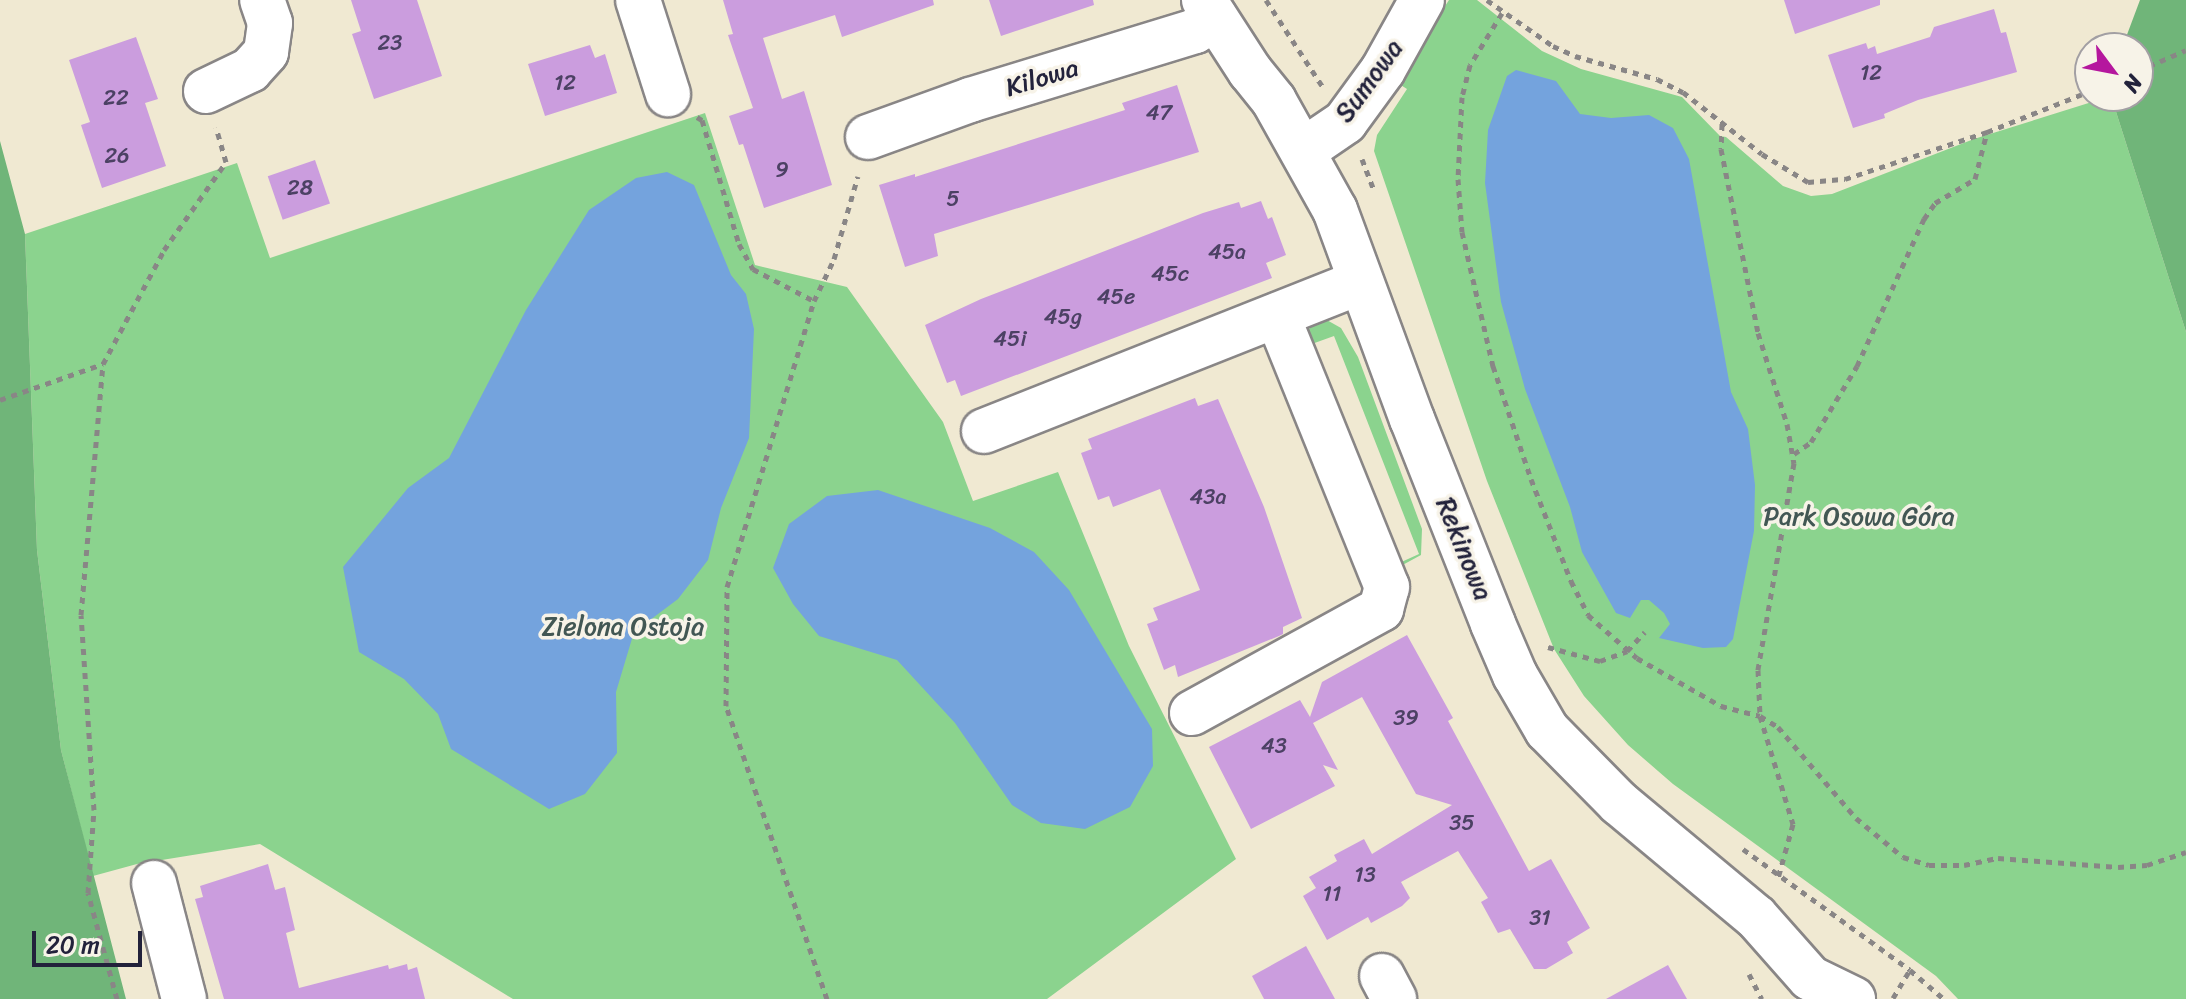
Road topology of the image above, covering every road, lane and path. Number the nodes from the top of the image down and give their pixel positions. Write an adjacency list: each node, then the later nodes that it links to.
1 (262, 0): 9 (street)
2 (638, 0): 10 (street)
3 (1422, 0): 15 (street, Sumowa)
4 (1487, 0): 6 (path)
5 (1210, 9): 14 (street, Kilowa); 15 (street, Rekinowa)
6 (1502, 13): 12 (path); 24 (path)
7 (2186, 50): 8 (path)
8 (2154, 64)
9 (206, 91): 19 (path)
10 (668, 94): 17 (path)
11 (2074, 97): 13 (path)
12 (1722, 124): 13 (path); 22 (path)
13 (1987, 132): 22 (path)
14 (868, 137): 17 (path)
15 (1304, 150): 16 (street, Rekinowa)
16 (1361, 282): 18 (street); 33 (street, Rekinowa)
17 (814, 301): 36 (path)
18 (1277, 315): 21 (street); 26 (street)
19 (103, 364): 20 (path); 34 (path)
20 (0, 400)
21 (984, 431)
22 (1794, 454): 27 (path)
23 (1645, 632): 24 (path)
24 (1627, 651): 25 (path); 27 (path)
25 (1551, 656)
26 (1192, 713)
27 (1760, 716): 29 (path); 30 (path)
28 (1742, 848): 30 (path)
29 (2186, 852)
30 (1779, 876): 32 (path)
31 (154, 883): 35 (street)
32 (1910, 970): 38 (path); 39 (path)
33 (1802, 988): 37 (street, Rekinowa)
34 (117, 999)
35 (184, 999)
36 (827, 999)
37 (1853, 999)
38 (1892, 999)
39 (1944, 999)

